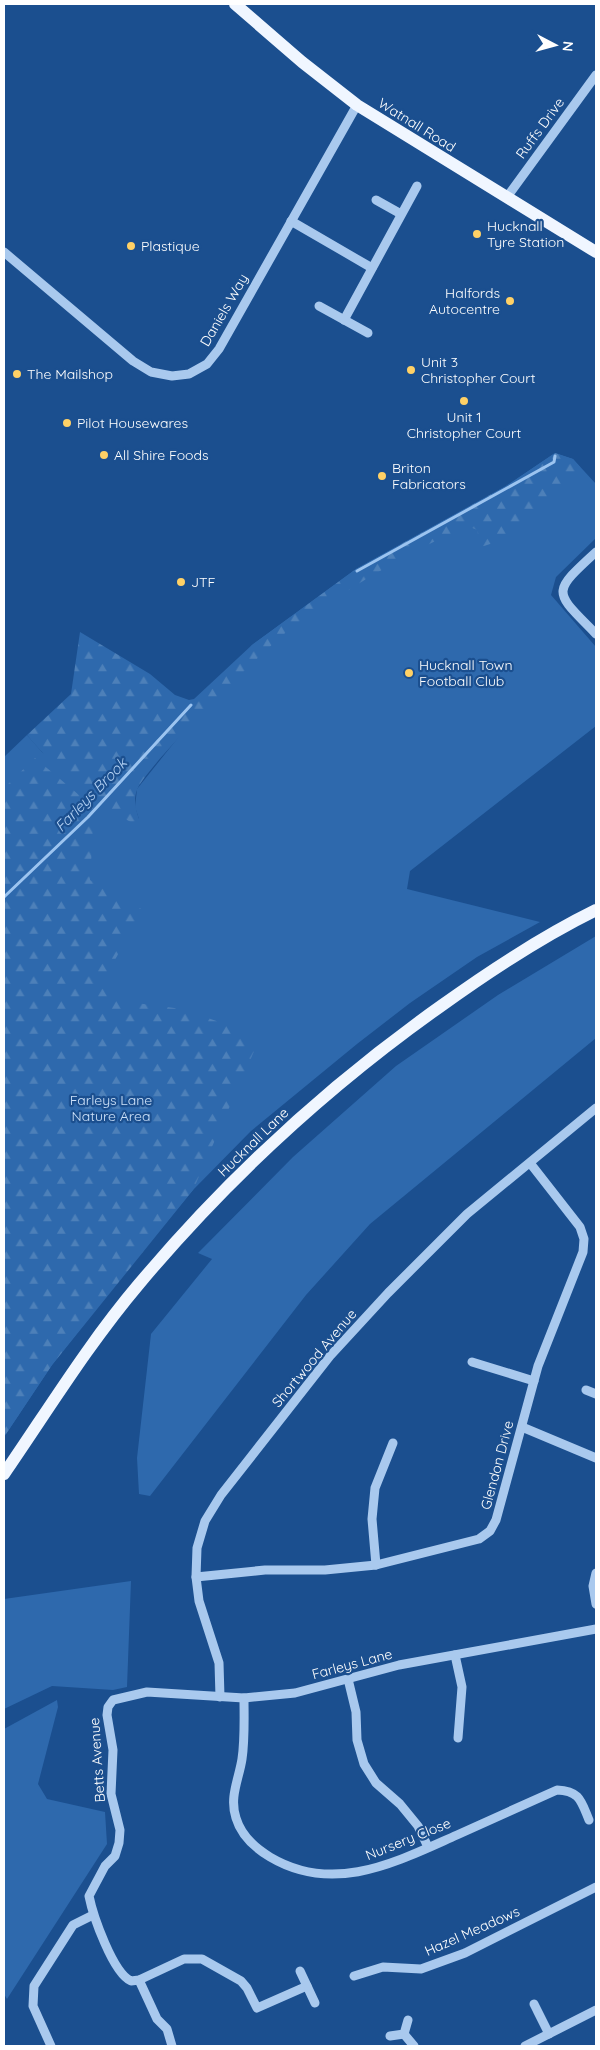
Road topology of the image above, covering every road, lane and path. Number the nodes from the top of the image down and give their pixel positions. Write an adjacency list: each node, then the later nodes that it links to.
1 (235, 4): 3 (main road, Watnall Road)
2 (596, 75): 5 (street, Ruffs Drive)
3 (357, 105): 5 (main road, Watnall Road); 8 (street, Daniels Way)
4 (417, 186): 7 (street)
5 (507, 197): 10 (main road, Watnall Road)
6 (376, 200): 7 (street)
7 (401, 214): 11 (street)
8 (291, 221): 9 (street, Daniels Way); 11 (street)
9 (4, 252)
10 (596, 252)
11 (372, 268): 13 (street)
12 (318, 306): 13 (street)
13 (344, 320): 14 (street)
14 (368, 333)
15 (596, 552): 16 (street)
16 (596, 634)
17 (596, 910): 27 (main road, Hucknall Lane)
18 (596, 1108): 19 (street, Shortwood Avenue)
19 (530, 1162): 21 (street, Glendon Drive); 30 (street, Shortwood Avenue)
20 (472, 1362): 21 (street)
21 (534, 1381): 24 (street, Glendon Drive)
22 (586, 1390): 23 (street)
23 (596, 1394)
24 (522, 1427): 26 (street); 28 (street, Glendon Drive)
25 (393, 1444): 28 (street)
26 (596, 1458)
27 (4, 1474)
28 (376, 1566): 30 (street, Glendon Drive)
29 (596, 1573): 31 (street)
30 (196, 1577): 35 (street, Shortwood Avenue)
31 (596, 1604)
32 (596, 1629): 33 (street, Farleys Lane)
33 (455, 1655): 34 (street, Farleys Lane); 38 (street)
34 (348, 1679): 36 (street, Farleys Lane); 40 (street)
35 (220, 1697): 36 (street, Farleys Lane); 37 (street, Farleys Lane)
36 (244, 1698): 40 (street, Nursery Close)
37 (113, 1700): 42 (street, Betts Avenue)
38 (458, 1738)
39 (589, 1820): 40 (street, Nursery Close)
40 (428, 1847)
41 (596, 1887): 44 (street, Hazel Meadows)
42 (93, 1915): 45 (street, Betts Avenue); 54 (street)
43 (300, 1971): 46 (street)
44 (354, 1976)
45 (139, 1980): 46 (street); 55 (street)
46 (307, 1986): 47 (street)
47 (314, 2003)
48 (534, 2004): 52 (street)
49 (596, 2010): 52 (street)
50 (408, 2020): 51 (street)
51 (404, 2034): 53 (street); 56 (street)
52 (549, 2034): 57 (street)
53 (390, 2036)
54 (50, 2046)
55 (172, 2046)
56 (414, 2046)
57 (525, 2046)

